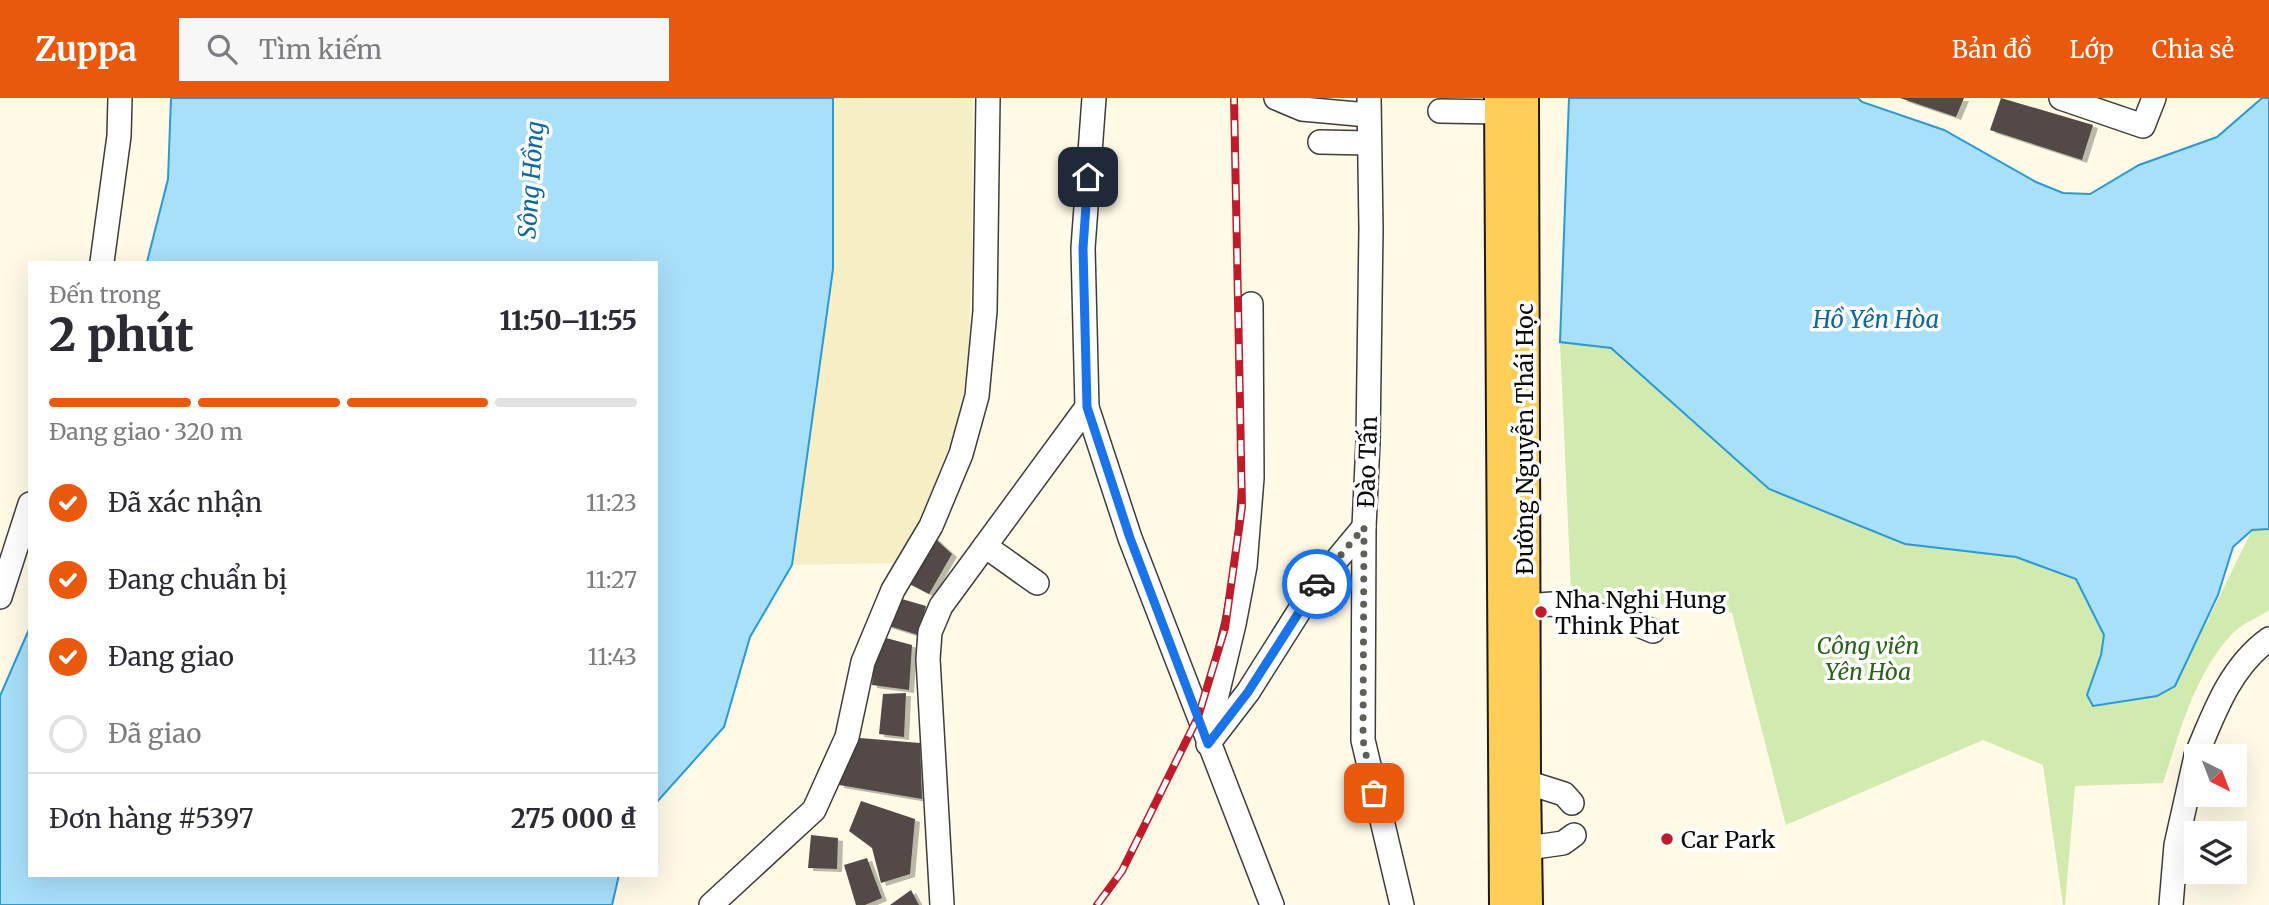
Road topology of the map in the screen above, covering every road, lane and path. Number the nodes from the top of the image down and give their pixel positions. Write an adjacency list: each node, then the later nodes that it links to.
1 (120, 98): 13 (street)
2 (988, 98): 31 (street)
3 (1094, 98): 15 (street)
4 (1276, 98): 9 (street)
5 (1524, 98): 21 (main road, Đường Nguyễn Thái Học)
6 (2061, 98): 7 (street)
7 (2154, 98)
8 (1499, 105): 10 (street); 21 (main road, Đường Nguyễn Thái Học)
9 (1369, 107): 12 (street, Đào Tấn)
10 (1440, 111)
11 (1320, 142): 12 (street)
12 (1369, 143): 17 (street, Đào Tấn)
13 (102, 261)
14 (1251, 304): 24 (street)
15 (1087, 407): 18 (street); 24 (street)
16 (28, 510): 20 (street)
17 (1364, 527): 24 (street); 34 (street, Đào Tấn)
18 (985, 546): 19 (street); 32 (street)
19 (1037, 583)
20 (0, 597)
21 (1513, 607): 22 (street); 26 (main road, Đường Nguyễn Thái Học); 35 (main road, Đường Nguyễn Thái Học)
22 (1653, 631)
23 (2269, 639): 25 (street)
24 (1205, 736): 33 (street)
25 (2201, 744)
26 (1526, 782): 27 (street); 30 (main road, Đường Nguyễn Thái Học)
27 (1572, 803)
28 (2185, 807): 37 (street)
29 (1574, 835): 30 (street)
30 (1528, 848): 36 (main road, Đường Nguyễn Thái Học)
31 (711, 905)
32 (942, 905)
33 (1272, 905)
34 (1402, 905)
35 (1504, 905)
36 (1528, 905)
37 (2171, 905)

